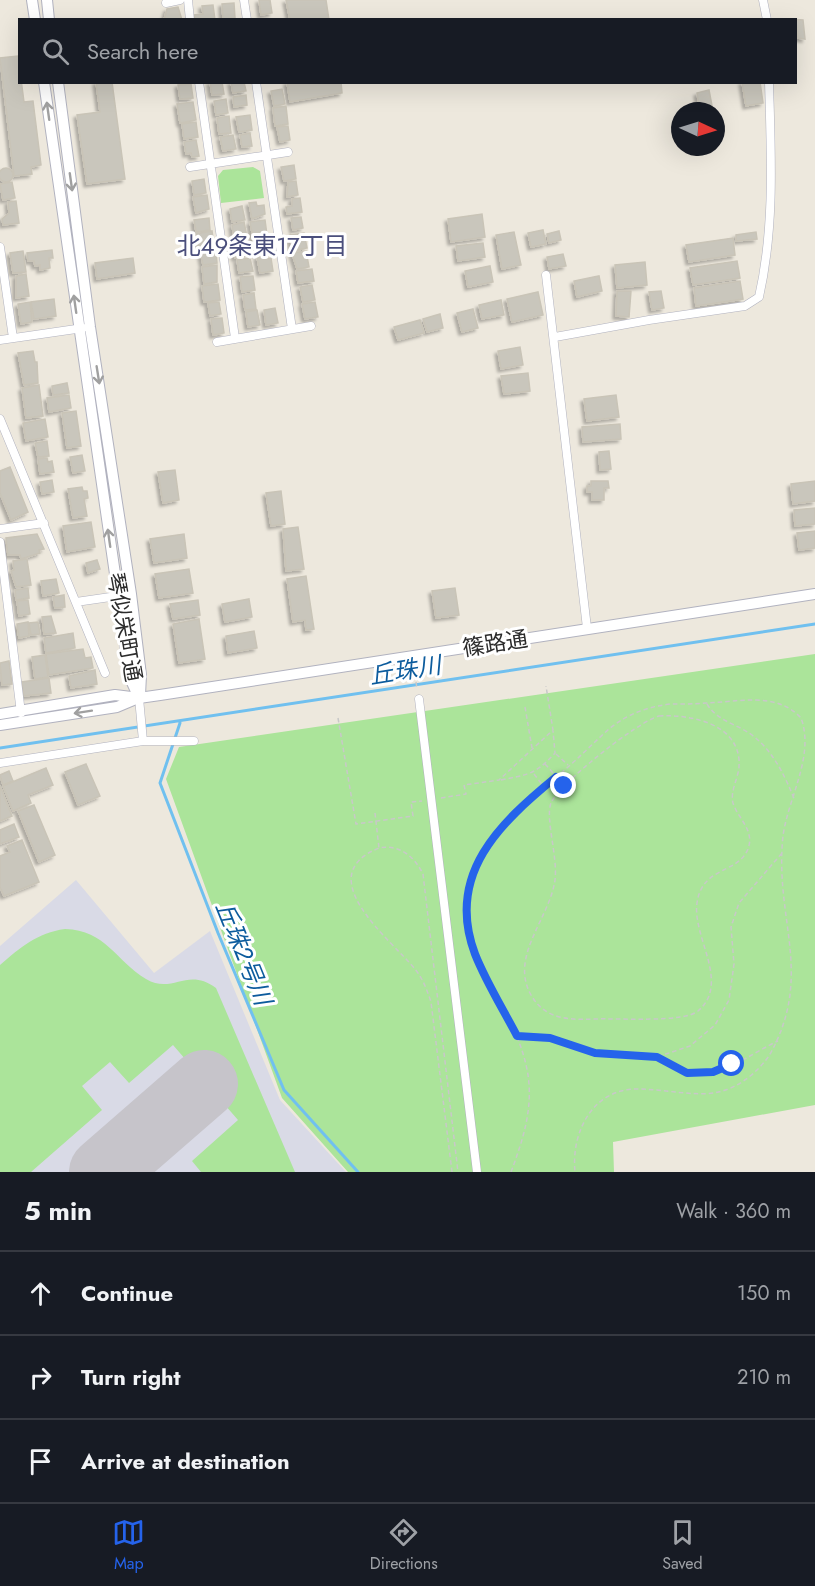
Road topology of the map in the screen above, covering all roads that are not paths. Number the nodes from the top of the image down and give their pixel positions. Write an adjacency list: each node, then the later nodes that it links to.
1 (32, 0): 8 (street)
2 (46, 0): 9 (street)
3 (180, 0): 7 (street)
4 (188, 0): 10 (street)
5 (244, 0): 11 (street)
6 (763, 0): 12 (street)
7 (166, 3)
8 (35, 18)
9 (49, 18)
10 (190, 18)
11 (247, 18)
12 (767, 18)
13 (44, 84): 27 (street, 琴似栄町通, one-way to 13)
14 (58, 84): 25 (street, 琴似栄町通, one-way to 25)
15 (199, 84): 20 (street)
16 (256, 84): 19 (street)
17 (770, 84): 28 (street)
18 (288, 152): 19 (street)
19 (266, 155): 20 (street); 26 (street)
20 (210, 164): 21 (street); 30 (street)
21 (190, 167)
22 (0, 247): 29 (street)
23 (546, 275): 28 (street)
24 (311, 326): 26 (street)
25 (90, 327): 27 (street); 37 (street, 琴似栄町通, one-way to 37)
26 (292, 328): 30 (street)
27 (78, 329): 29 (street); 39 (street, 琴似栄町通, one-way to 27)
28 (555, 337): 41 (street)
29 (13, 338): 31 (street)
30 (235, 338): 32 (street)
31 (0, 340)
32 (217, 342)
33 (0, 419): 34 (street)
34 (44, 523): 35 (street); 40 (street)
35 (0, 529)
36 (0, 542): 45 (street)
37 (131, 594): 39 (street); 43 (street, 琴似栄町通)
38 (815, 594): 41 (street, 篠路通)
39 (118, 595): 40 (street); 43 (street, 琴似栄町通)
40 (76, 602): 42 (street)
41 (587, 628): 43 (street, 篠路通)
42 (105, 673)
43 (139, 698): 45 (street, 篠路通); 47 (street, 篠路通, one-way to 47); 49 (street)
44 (419, 699): 52 (street)
45 (21, 710): 46 (street, 篠路通); 47 (street)
46 (0, 714)
47 (22, 722): 48 (street, 篠路通)
48 (0, 725)
49 (143, 739): 50 (street); 51 (street)
50 (194, 741)
51 (0, 763)
52 (477, 1172)

